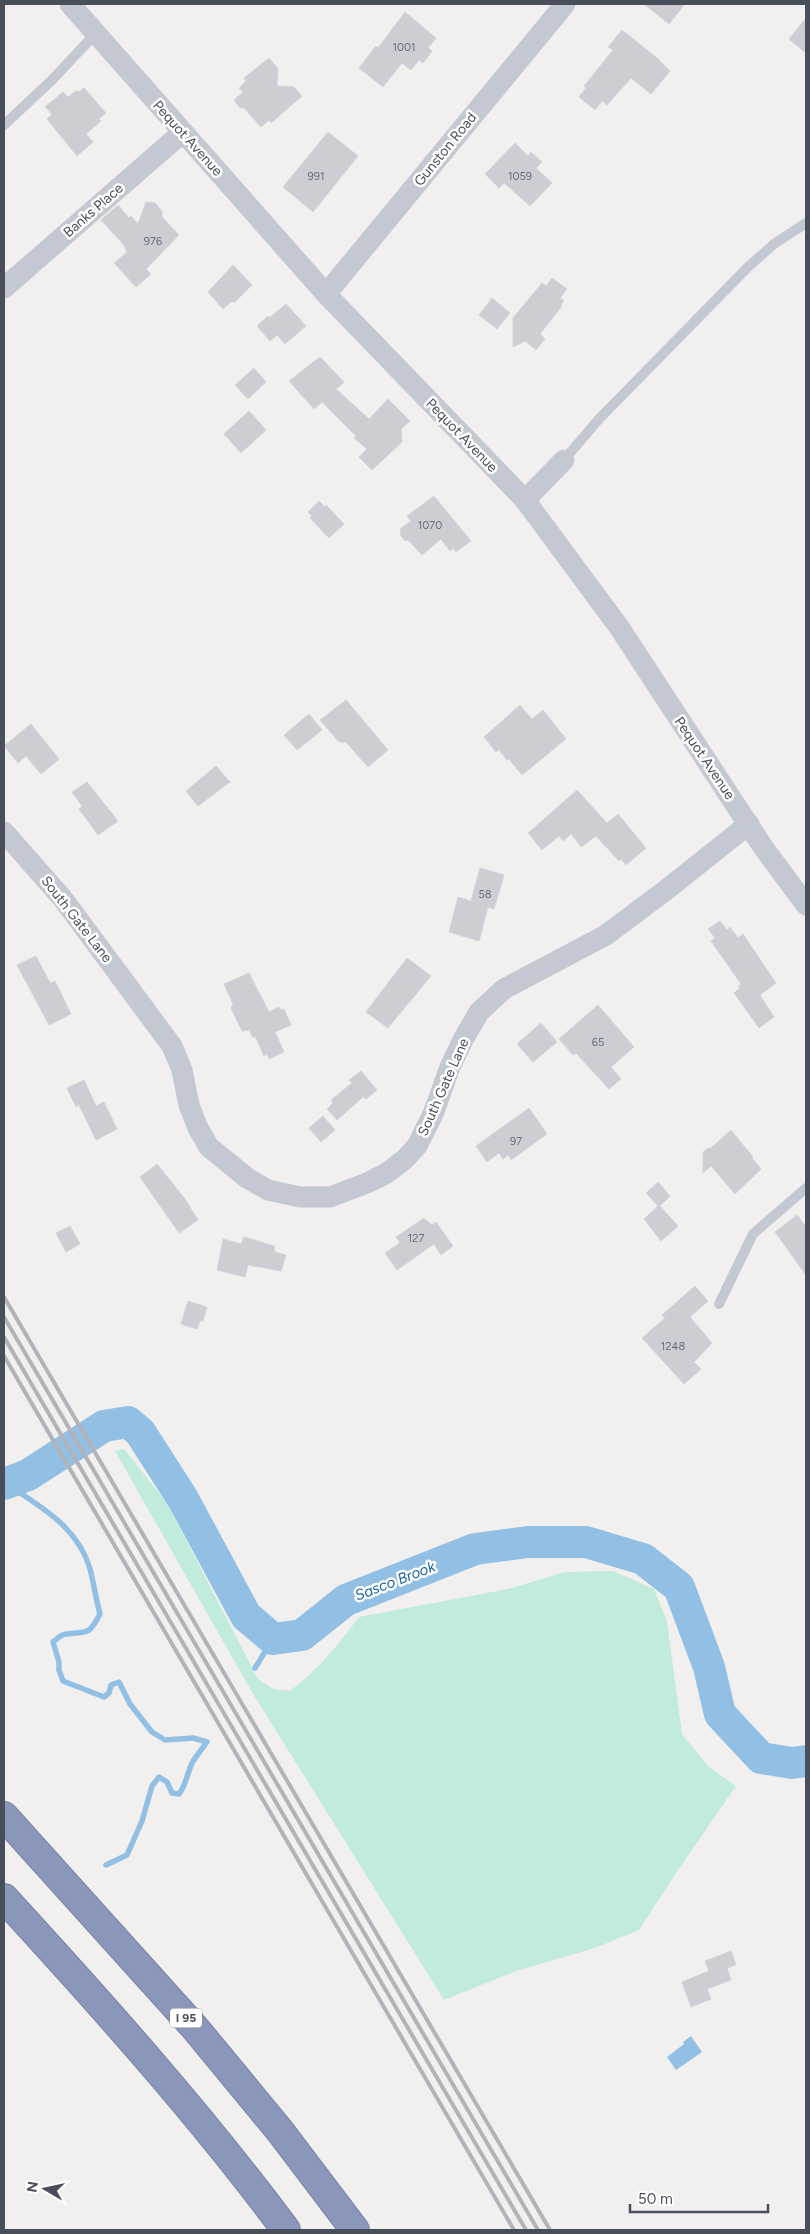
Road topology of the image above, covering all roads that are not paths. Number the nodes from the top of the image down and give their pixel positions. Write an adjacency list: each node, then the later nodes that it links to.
1 (70, 4): 3 (street, Pequot Avenue)
2 (565, 4): 8 (street, Gunston Road)
3 (95, 34): 4 (lane); 5 (street, Pequot Avenue)
4 (4, 125)
5 (183, 132): 7 (street, Banks Place); 8 (street, Pequot Avenue)
6 (806, 223): 9 (lane)
7 (4, 288)
8 (326, 294): 10 (street, Pequot Avenue)
9 (564, 460): 10 (street)
10 (525, 500): 11 (street, Pequot Avenue)
11 (749, 824): 12 (street, South Gate Lane); 13 (street, Pequot Avenue)
12 (4, 832)
13 (806, 905)
14 (806, 1188): 15 (lane)
15 (719, 1304)
16 (4, 1816): 19 (highway, I 95)
17 (4, 1898): 18 (highway)
18 (286, 2230)
19 (355, 2230)

